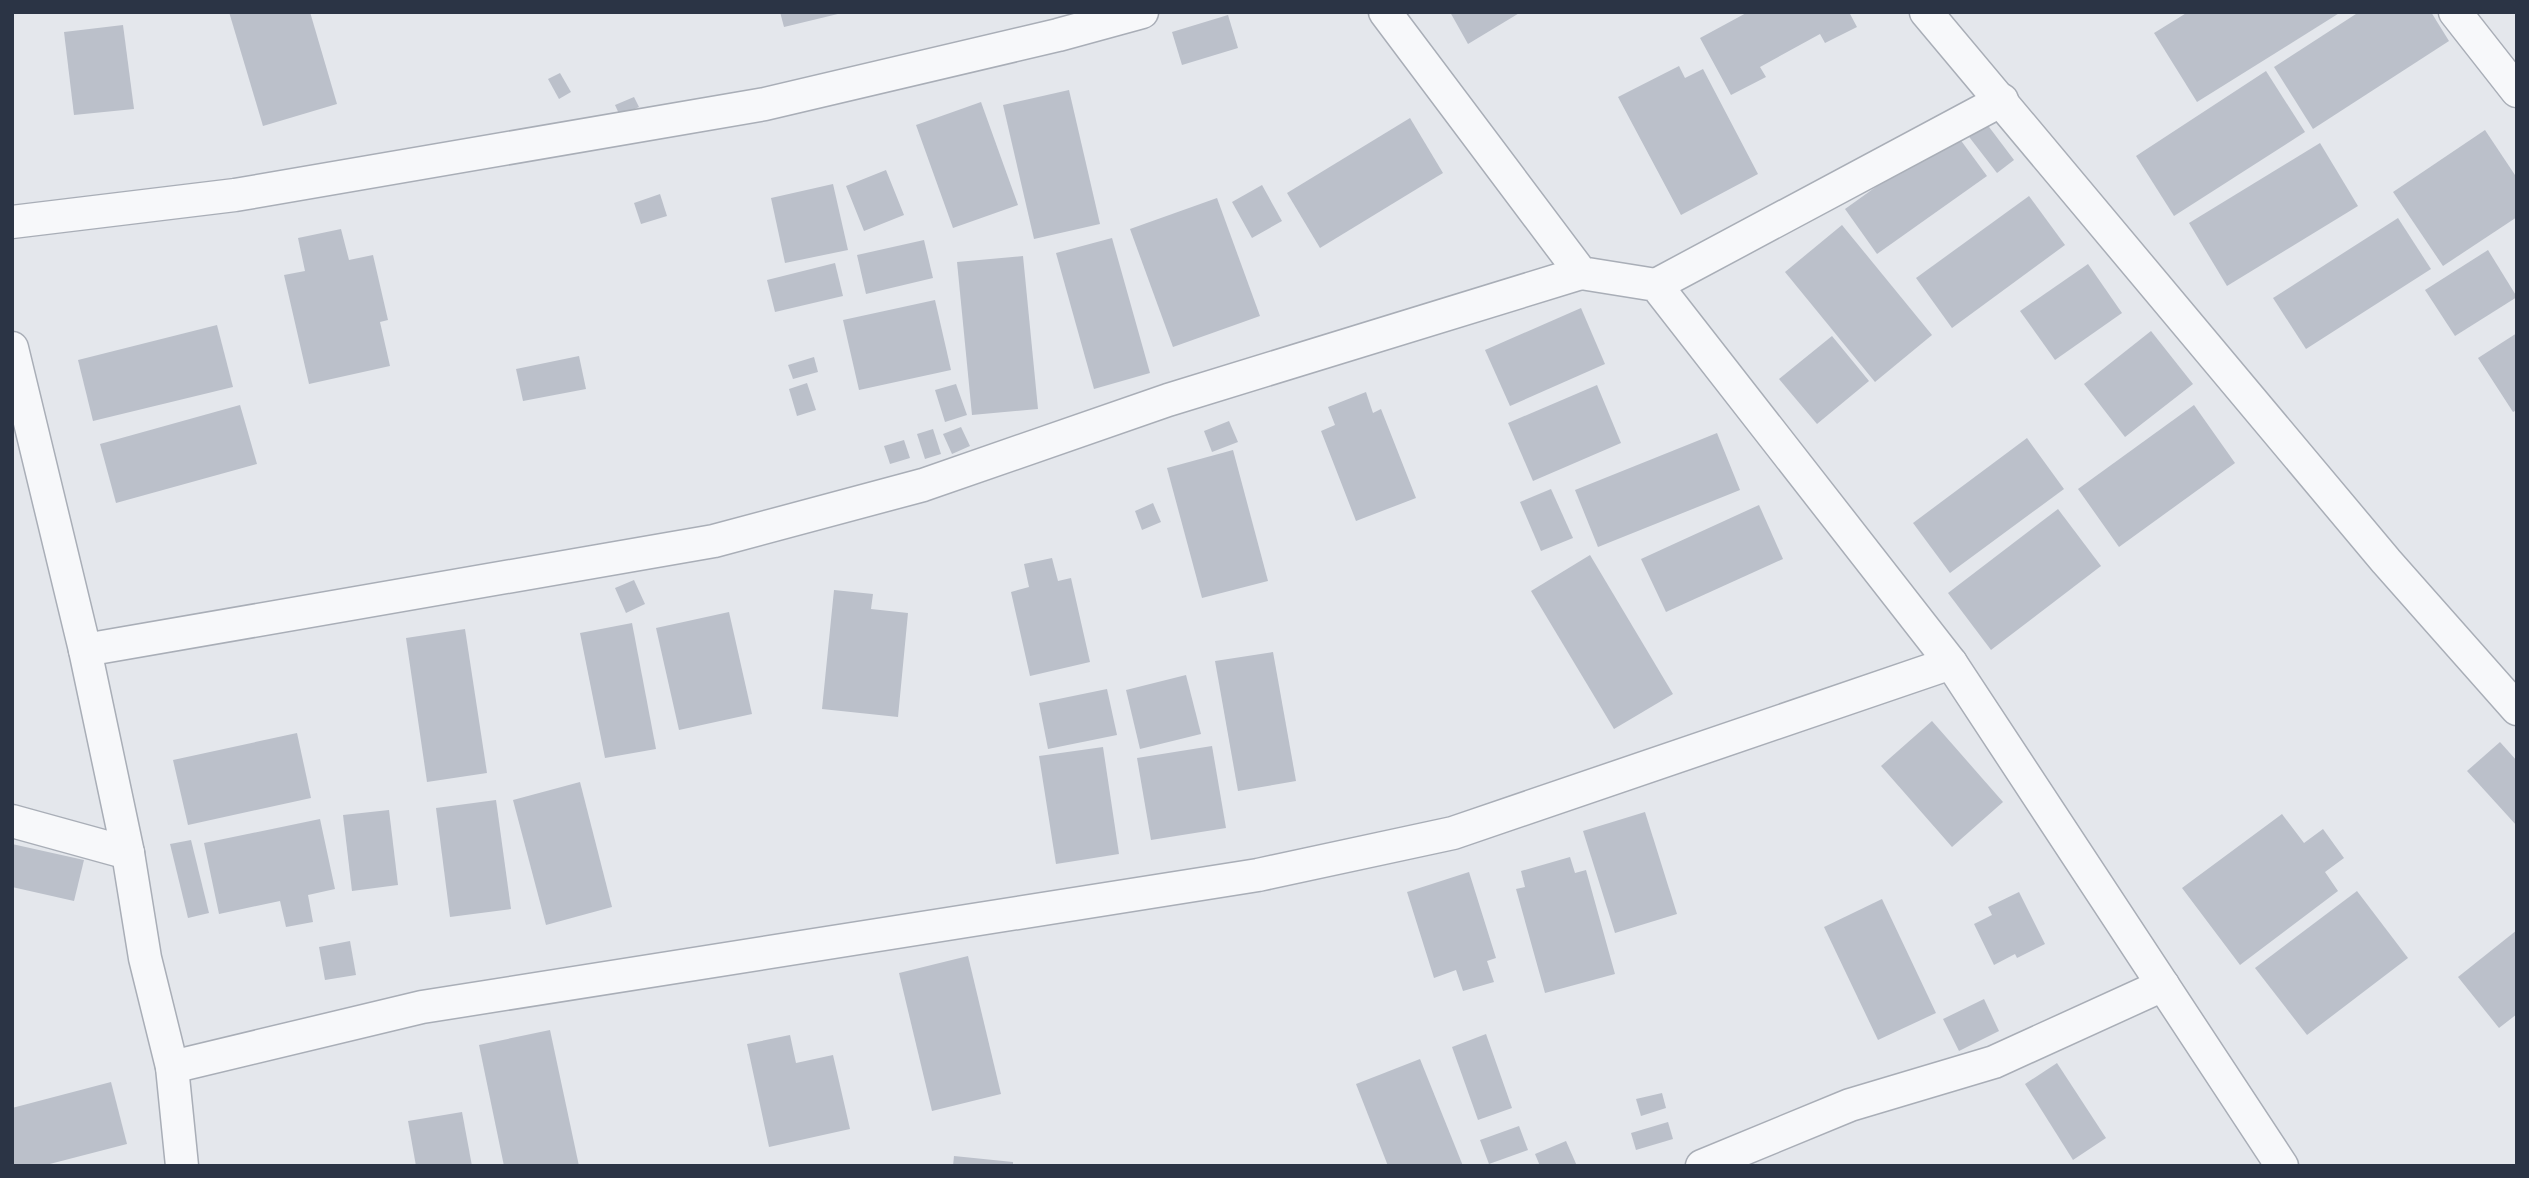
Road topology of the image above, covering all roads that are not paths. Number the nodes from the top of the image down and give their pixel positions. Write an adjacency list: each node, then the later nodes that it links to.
1 (1142, 12): 7 (street)
2 (1385, 12): 8 (street)
3 (1926, 12): 6 (street)
4 (2455, 12): 5 (street)
5 (2517, 91)
6 (2002, 100): 9 (street); 13 (street)
7 (12, 222)
8 (1581, 273): 9 (street); 11 (street)
9 (1656, 285): 12 (street)
10 (12, 348): 11 (street)
11 (85, 650): 15 (street)
12 (1951, 663): 16 (street); 17 (street)
13 (2517, 709)
14 (12, 821): 15 (street)
15 (128, 853): 17 (street)
16 (2163, 985): 19 (street); 20 (street)
17 (172, 1067): 18 (street)
18 (182, 1166)
19 (1702, 1166)
20 (2282, 1166)

